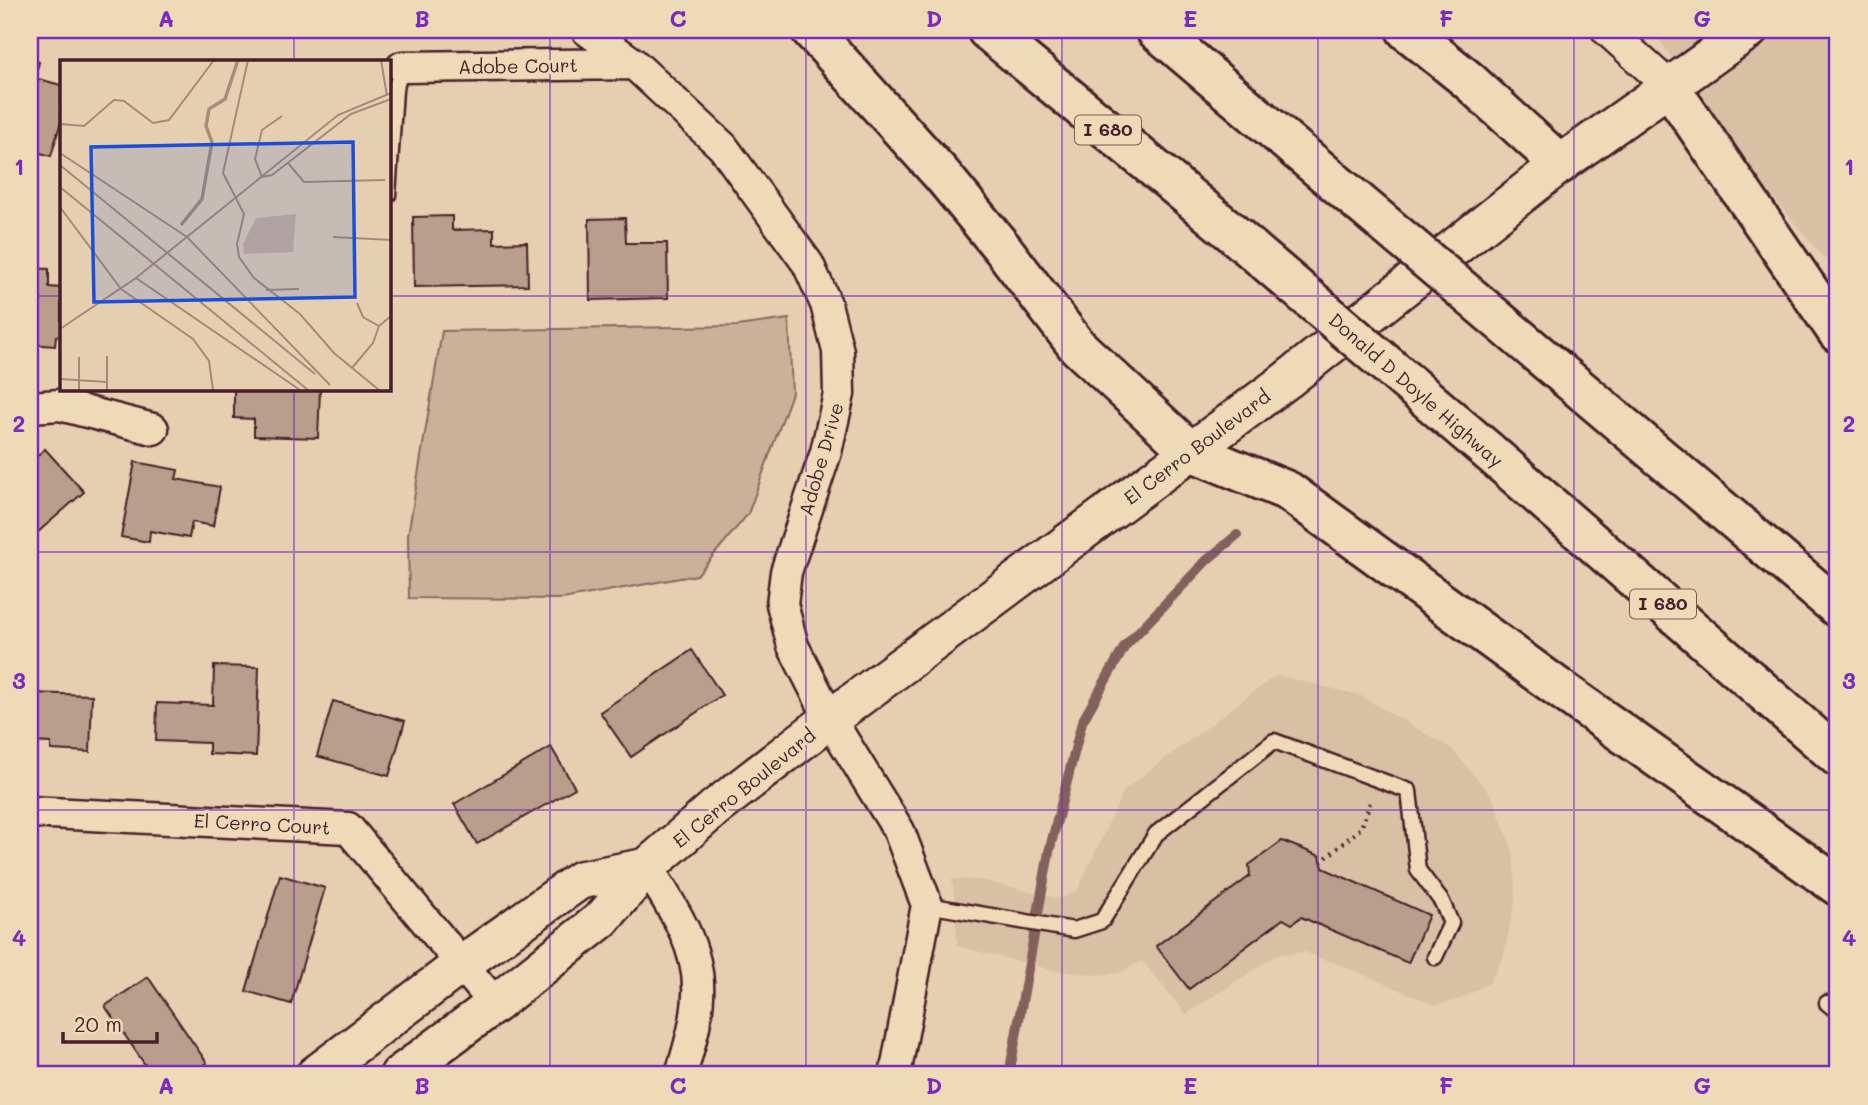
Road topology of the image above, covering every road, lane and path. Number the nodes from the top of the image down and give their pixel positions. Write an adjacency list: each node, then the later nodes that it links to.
1 (587, 30): 8 (street, Adobe Drive)
2 (811, 30): 16 (highway)
3 (986, 30): 19 (highway, Donald D Doyle Highway / I 680, bridge)
4 (1156, 30): 17 (highway, bridge)
5 (1406, 30): 11 (highway)
6 (1607, 30): 10 (street)
7 (1749, 30): 10 (street, El Cerro Boulevard)
8 (634, 64): 9 (street, Adobe Court); 18 (street, Adobe Drive)
9 (402, 67): 12 (lane)
10 (1669, 86): 11 (street, El Cerro Boulevard); 13 (highway)
11 (1560, 164): 16 (street, El Cerro Boulevard)
12 (390, 165)
13 (1838, 333)
14 (30, 407): 15 (street)
15 (153, 429)
16 (1190, 452): 18 (street, El Cerro Boulevard); 24 (highway)
17 (1838, 608)
18 (830, 719): 23 (street, El Cerro Boulevard); 25 (street, Adobe Drive)
19 (1838, 757)
20 (1378, 779): 22 (path); 25 (lane); 26 (lane)
21 (30, 812): 27 (street, El Cerro Court)
22 (1321, 862)
23 (648, 867): 27 (street); 28 (street, El Cerro Boulevard); 31 (street)
24 (1838, 886)
25 (927, 905): 32 (street)
26 (1435, 957)
27 (462, 964): 28 (street, El Cerro Court); 29 (street)
28 (495, 1004): 30 (street, El Cerro Boulevard)
29 (315, 1075)
30 (399, 1075)
31 (681, 1075)
32 (895, 1075)

